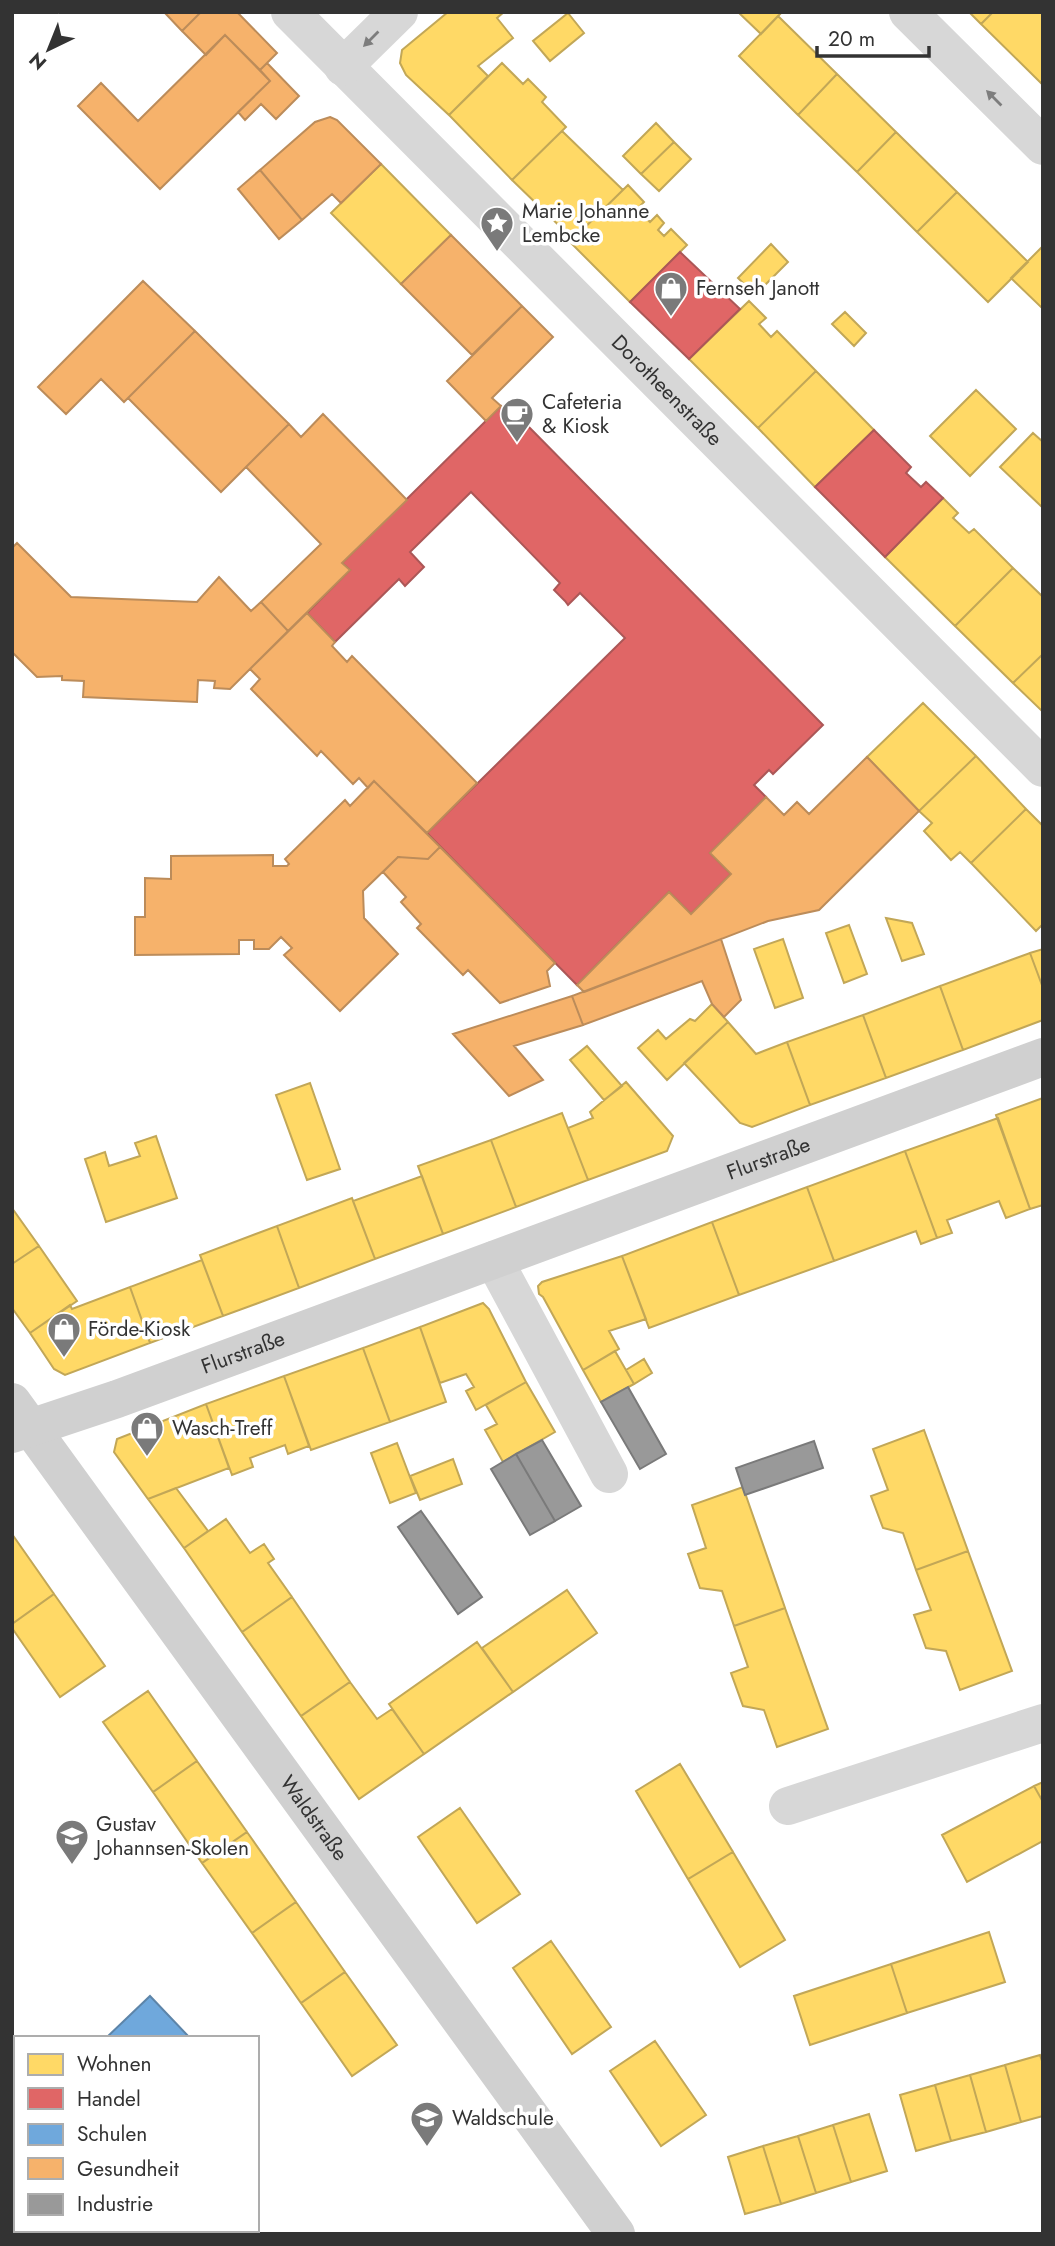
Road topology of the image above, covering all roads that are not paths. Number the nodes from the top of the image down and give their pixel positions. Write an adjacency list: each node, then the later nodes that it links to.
1 (290, 12): 4 (street, Dorotheenstraße)
2 (399, 12): 4 (street, one-way to 4)
3 (908, 12): 5 (street, one-way to 3)
4 (343, 67): 6 (street, Dorotheenstraße)
5 (1043, 146)
6 (1043, 768)
7 (1043, 1057): 8 (street, Flurstraße)
8 (494, 1260): 9 (street, Flurstraße); 10 (street)
9 (18, 1421): 13 (street, Waldstraße)
10 (610, 1475)
11 (1043, 1723): 12 (street)
12 (788, 1806)
13 (616, 2234)

